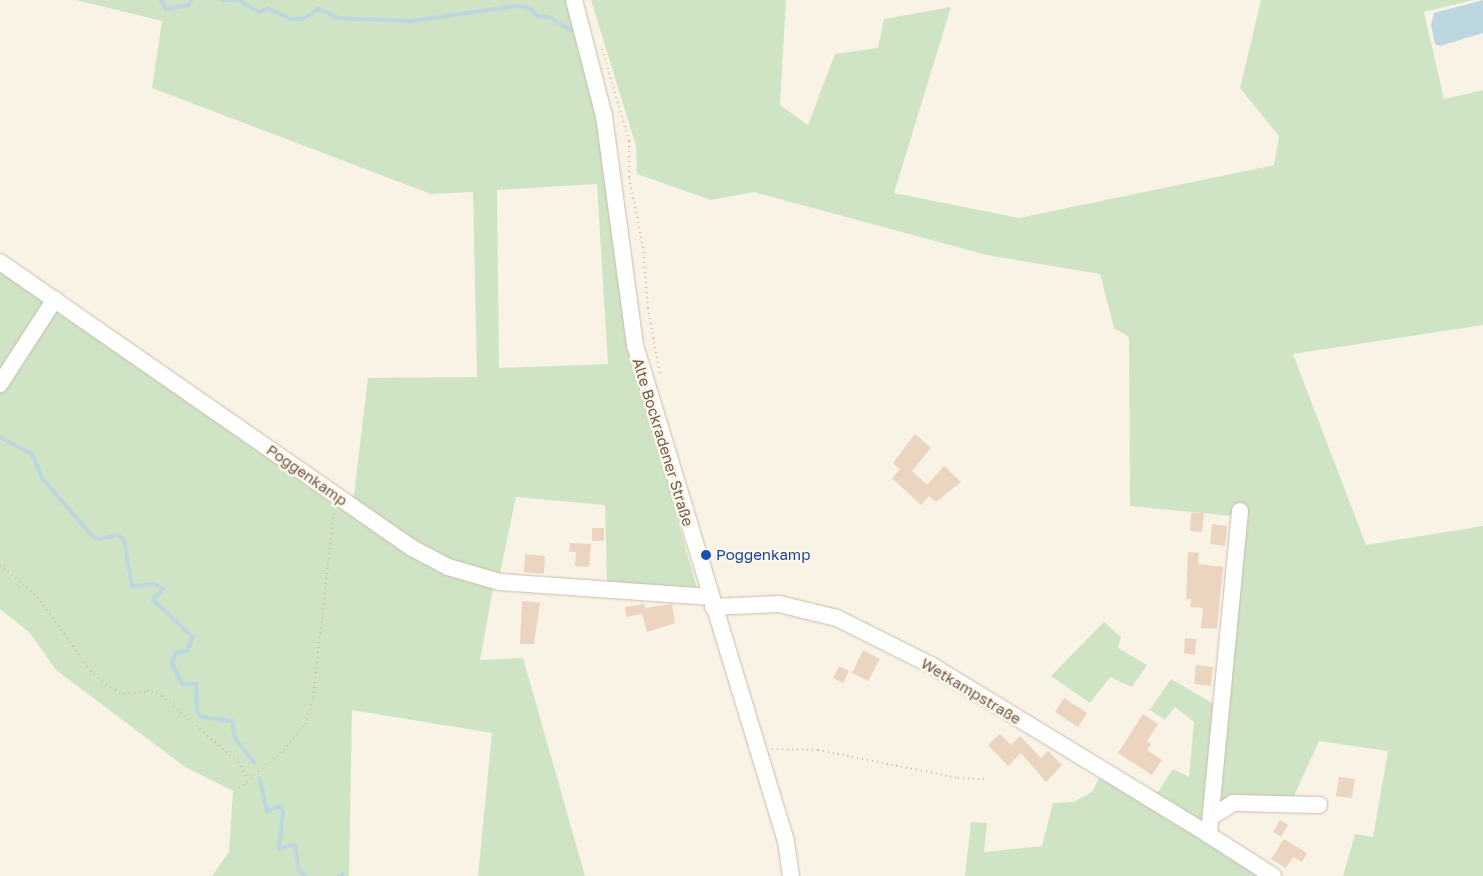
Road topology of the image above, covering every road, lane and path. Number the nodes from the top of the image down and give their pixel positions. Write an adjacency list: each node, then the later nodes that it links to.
1 (574, 0): 10 (street, Alte Bockradener Straße)
2 (602, 48): 5 (path)
3 (0, 262): 4 (street, Poggenkamp)
4 (55, 299): 6 (street); 7 (street, Poggenkamp)
5 (662, 383)
6 (0, 384)
7 (336, 495): 10 (street, Poggenkamp); 12 (path)
8 (1240, 511): 16 (street)
9 (0, 565): 12 (path)
10 (712, 602): 11 (street, Alte Bockradener Straße); 17 (street, Wetkampstraße)
11 (768, 750): 13 (path); 18 (street, Alte Bockradener Straße)
12 (248, 779): 14 (path)
13 (984, 779)
14 (239, 788)
15 (1319, 805): 16 (street)
16 (1211, 817): 17 (street)
17 (1209, 835): 19 (street, Wetkampstraße)
18 (791, 876)
19 (1274, 876)

